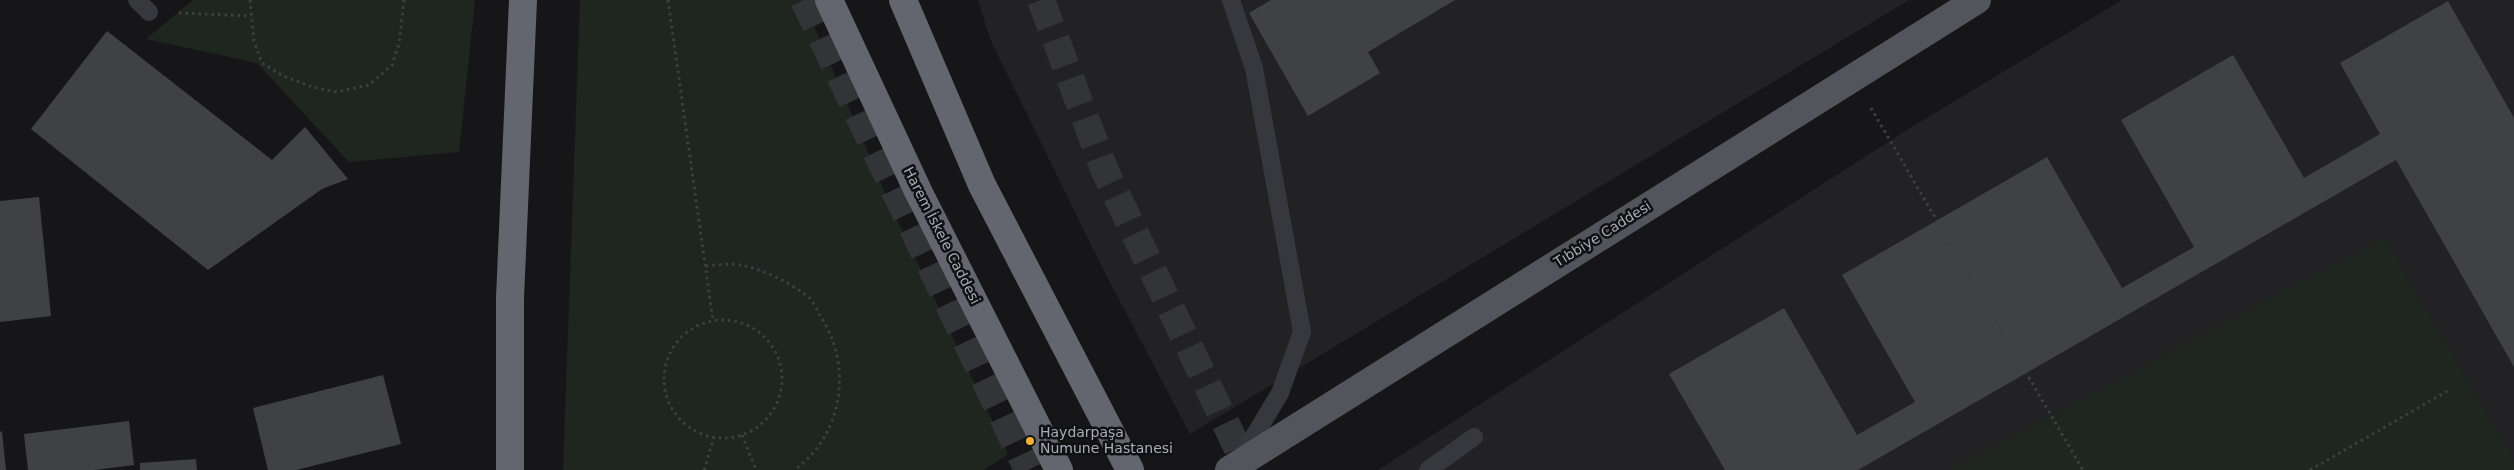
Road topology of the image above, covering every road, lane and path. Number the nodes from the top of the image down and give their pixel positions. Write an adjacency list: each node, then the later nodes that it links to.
1 (250, 0): 11 (path)
2 (404, 0): 11 (path)
3 (523, 0): 21 (highway)
4 (668, 0): 14 (path)
5 (829, 0): 25 (highway, Harem İskele Caddesi)
6 (903, 0): 13 (highway)
7 (923, 0): 13 (highway)
8 (1231, 0): 20 (lane)
9 (1977, 0): 12 (main road, Tıbbiye Caddesi)
10 (143, 6): 11 (path)
11 (251, 16)
12 (1853, 78): 20 (main road, Tıbbiye Caddesi); 28 (path)
13 (982, 185): 26 (highway)
14 (706, 266): 15 (path); 24 (path)
15 (713, 320): 17 (path); 18 (path)
16 (2451, 389): 29 (path)
17 (742, 435): 18 (path); 23 (path)
18 (714, 437): 22 (path)
19 (1474, 437): 27 (lane)
20 (1233, 468)
21 (510, 470)
22 (704, 470)
23 (756, 470)
24 (794, 470)
25 (1059, 470)
26 (1130, 470)
27 (1428, 470)
28 (2083, 470)
29 (2310, 470)

